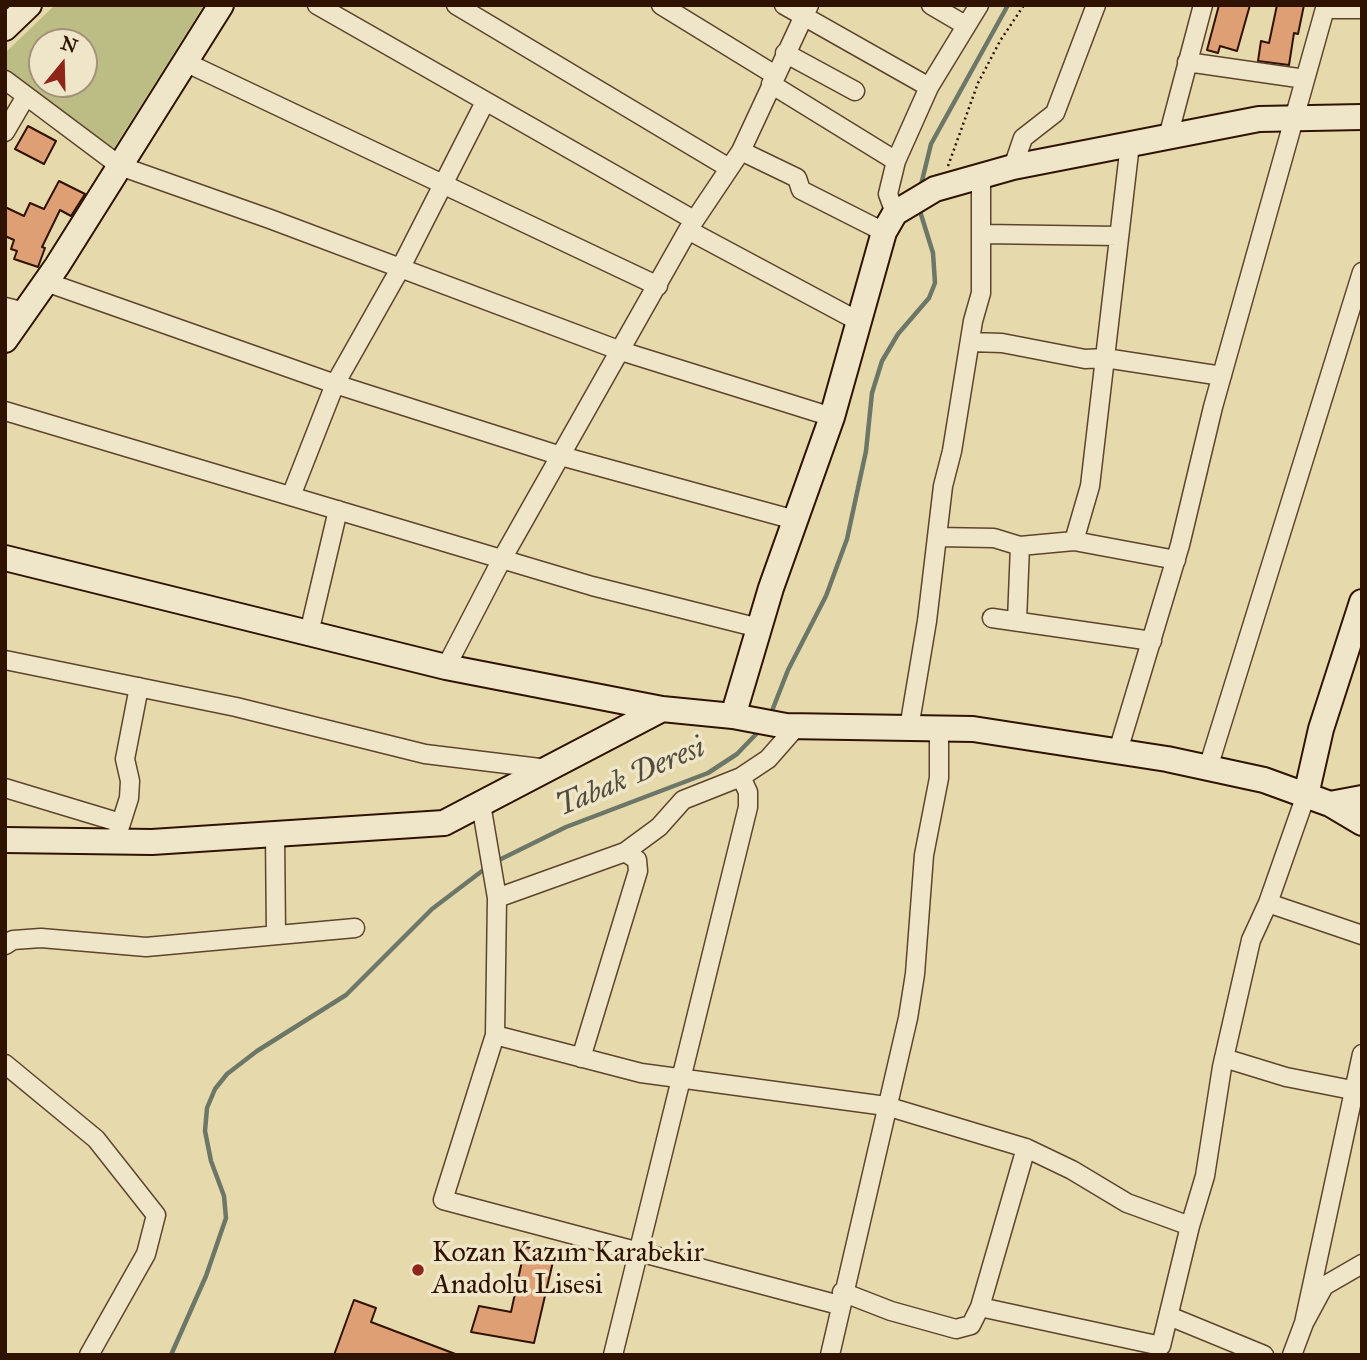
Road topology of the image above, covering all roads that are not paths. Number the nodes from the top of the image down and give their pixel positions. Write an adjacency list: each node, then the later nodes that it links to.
1 (29, 5): 15 (street)
2 (221, 5): 17 (street)
3 (317, 5): 25 (street)
4 (456, 5): 35 (street)
5 (661, 5): 19 (street)
6 (784, 5): 13 (street)
7 (931, 5): 14 (street)
8 (979, 5): 14 (street)
9 (1096, 5): 34 (street)
10 (1203, 5): 18 (street)
11 (1325, 7): 12 (street); 20 (street)
12 (1362, 9)
13 (806, 10): 16 (street); 22 (street)
14 (965, 25): 22 (street)
15 (5, 28)
16 (785, 53): 19 (street); 23 (street)
17 (185, 62): 33 (street); 37 (street)
18 (1187, 62): 20 (street); 29 (street)
19 (773, 79): 31 (street); 32 (street)
20 (1305, 79): 27 (street)
21 (5, 80): 24 (street)
22 (929, 87): 32 (street)
23 (855, 91)
24 (26, 96): 28 (street); 33 (street)
25 (485, 102): 37 (street); 39 (street)
26 (1362, 117): 27 (street)
27 (1293, 118): 29 (street); 52 (street)
28 (5, 132)
29 (1168, 136): 30 (street)
30 (1130, 144): 34 (street); 41 (street)
31 (741, 151): 35 (street); 38 (street)
32 (896, 161): 38 (street)
33 (120, 166): 42 (street); 44 (street)
34 (1013, 167): 36 (street)
35 (729, 169): 39 (street)
36 (981, 176): 38 (street); 40 (street)
37 (442, 184): 42 (street); 45 (street)
38 (895, 216): 47 (street)
39 (691, 225): 45 (street); 47 (street)
40 (983, 234): 41 (street); 49 (street)
41 (1118, 236): 51 (street)
42 (400, 268): 50 (street); 53 (street)
43 (1362, 272): 82 (street)
44 (46, 282): 46 (street); 53 (street)
45 (658, 286): 50 (street)
46 (15, 309): 48 (street)
47 (858, 321): 55 (street)
48 (5, 340)
49 (970, 342): 51 (street); 60 (street)
50 (621, 351): 55 (street); 56 (street)
51 (1105, 358): 52 (street); 61 (street)
52 (1222, 376): 65 (street)
53 (335, 384): 56 (street); 57 (street)
54 (5, 411): 57 (street)
55 (832, 417): 59 (street)
56 (561, 456): 59 (street); 64 (street)
57 (290, 496): 58 (street)
58 (338, 510): 64 (street); 70 (street)
59 (795, 520): 69 (street)
60 (937, 537): 62 (street); 79 (street)
61 (1074, 541): 62 (street); 65 (street)
62 (1020, 546): 68 (street)
63 (5, 558): 70 (street)
64 (502, 559): 69 (street); 74 (street)
65 (1176, 560): 72 (street)
66 (1362, 602): 71 (street)
67 (992, 618): 68 (street)
68 (1017, 621): 72 (street)
69 (759, 628): 77 (street)
70 (309, 633): 74 (street)
71 (1357, 636): 86 (street)
72 (1152, 641): 81 (street)
73 (5, 660): 75 (street)
74 (446, 667): 76 (street)
75 (139, 687): 83 (street); 91 (street)
76 (662, 709): 77 (street); 83 (street)
77 (740, 717): 78 (street)
78 (791, 726): 79 (street); 84 (street)
79 (909, 728): 80 (street)
80 (939, 728): 81 (street); 108 (street)
81 (1118, 751): 82 (street)
82 (1208, 768): 86 (street)
83 (548, 769): 88 (street)
84 (741, 778): 94 (street); 106 (street)
85 (5, 788): 91 (street)
86 (1306, 795): 89 (street); 96 (street)
87 (1362, 798): 89 (street)
88 (481, 804): 92 (street); 95 (street)
89 (1330, 804): 90 (street)
90 (1362, 823)
91 (118, 832): 92 (street); 93 (street)
92 (275, 834): 98 (street)
93 (5, 840)
94 (625, 852): 95 (street); 103 (street)
95 (498, 898): 101 (street)
96 (1268, 903): 99 (street); 104 (street)
97 (355, 928): 98 (street)
98 (276, 935): 100 (street)
99 (1362, 935)
100 (5, 944)
101 (495, 1035): 103 (street); 111 (street)
102 (1362, 1054): 107 (street)
103 (580, 1058): 106 (street)
104 (1224, 1058): 107 (street); 110 (street)
105 (6, 1066): 117 (street)
106 (682, 1077): 108 (street); 111 (street)
107 (1352, 1090): 116 (street)
108 (886, 1106): 109 (street); 113 (street)
109 (1026, 1148): 110 (street); 114 (street)
110 (1189, 1226): 115 (street)
111 (639, 1250): 113 (street); 118 (street)
112 (1362, 1264): 116 (street)
113 (841, 1299): 114 (street); 119 (street)
114 (980, 1307): 115 (street)
115 (1169, 1316): 120 (street)
116 (1304, 1324): 121 (street)
117 (89, 1355)
118 (613, 1355)
119 (830, 1355)
120 (1264, 1355)
121 (1292, 1355)

